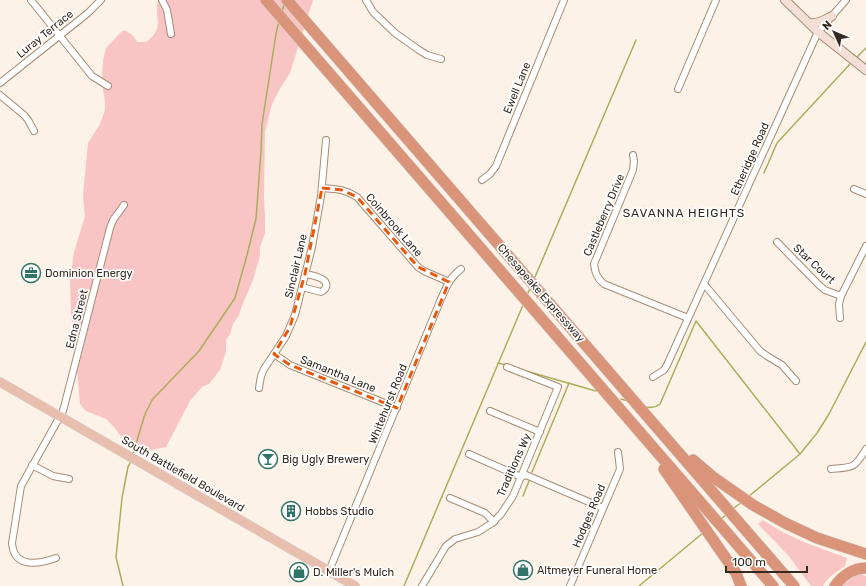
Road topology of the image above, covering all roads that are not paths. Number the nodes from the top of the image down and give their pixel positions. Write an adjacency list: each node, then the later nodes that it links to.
1 (31, 0): 15 (street)
2 (101, 0): 15 (street, Luray Terrace)
3 (162, 0): 14 (street)
4 (266, 0): 46 (highway, Chesapeake Expressway)
5 (366, 0): 16 (street)
6 (564, 0): 25 (street, Ewell Lane)
7 (716, 0): 20 (street)
8 (785, 0): 12 (street)
9 (846, 0): 11 (street, Etheridge Road)
10 (288, 1): 49 (highway, Chesapeake Expressway)
11 (832, 16): 12 (street); 13 (street, Etheridge Road)
12 (809, 23): 13 (street)
13 (818, 32): 17 (street); 35 (street, Etheridge Road)
14 (171, 34)
15 (60, 36): 18 (street, Luray Terrace); 19 (street)
16 (441, 59)
17 (866, 70)
18 (0, 83)
19 (108, 86)
20 (678, 89)
21 (0, 95): 22 (street)
22 (34, 132)
23 (326, 140): 26 (street, Sinclair Lane)
24 (633, 155): 38 (street, Castleberry Drive)
25 (482, 180)
26 (322, 188): 33 (street, Sinclair Lane); 34 (street, Coinbrook Lane)
27 (854, 189): 28 (street)
28 (866, 194)
29 (124, 205): 50 (street, Edna Street)
30 (777, 242): 37 (street, Star Court)
31 (866, 246): 37 (street)
32 (461, 270): 34 (street, Whitehurst Road)
33 (305, 274): 36 (street, Sinclair Lane); 36 (street)
34 (449, 282): 47 (street, Whitehurst Road)
35 (704, 284): 38 (street, Etheridge Road); 43 (street)
36 (302, 287): 40 (street, Sinclair Lane)
37 (841, 296): 39 (street)
38 (688, 318): 42 (street, Etheridge Road)
39 (840, 318)
40 (274, 354): 45 (street, Sinclair Lane); 47 (street, Samantha Lane)
41 (507, 367): 51 (street, Traditions Wy)
42 (654, 378)
43 (796, 381)
44 (0, 382): 50 (main road, South Battlefield Boulevard)
45 (259, 388)
46 (615, 403): 69 (highway); 70 (highway, Chesapeake Expressway)
47 (397, 408): 65 (street, Whitehurst Road)
48 (490, 411): 51 (street)
49 (644, 412): 62 (highway); 71 (highway, Chesapeake Expressway)
50 (60, 417): 55 (street, Edna Street); 65 (main road, South Battlefield Boulevard)
51 (540, 432): 57 (street, Traditions Wy)
52 (866, 449): 56 (street)
53 (618, 452): 60 (street, Hodges Road)
54 (469, 454): 57 (street)
55 (32, 465): 58 (street); 63 (street, Edna Street)
56 (831, 469)
57 (521, 477): 60 (street); 61 (street, Traditions Wy)
58 (68, 479)
59 (450, 498): 61 (street)
60 (603, 508): 68 (street, Hodges Road)
61 (494, 522): 67 (street, Traditions Wy)
62 (866, 554)
63 (56, 558)
64 (866, 568): 72 (highway)
65 (329, 571): 66 (main road, South Battlefield Boulevard)
66 (354, 586)
67 (422, 586)
68 (570, 586)
69 (741, 586)
70 (773, 586)
71 (794, 586)
72 (835, 586)

